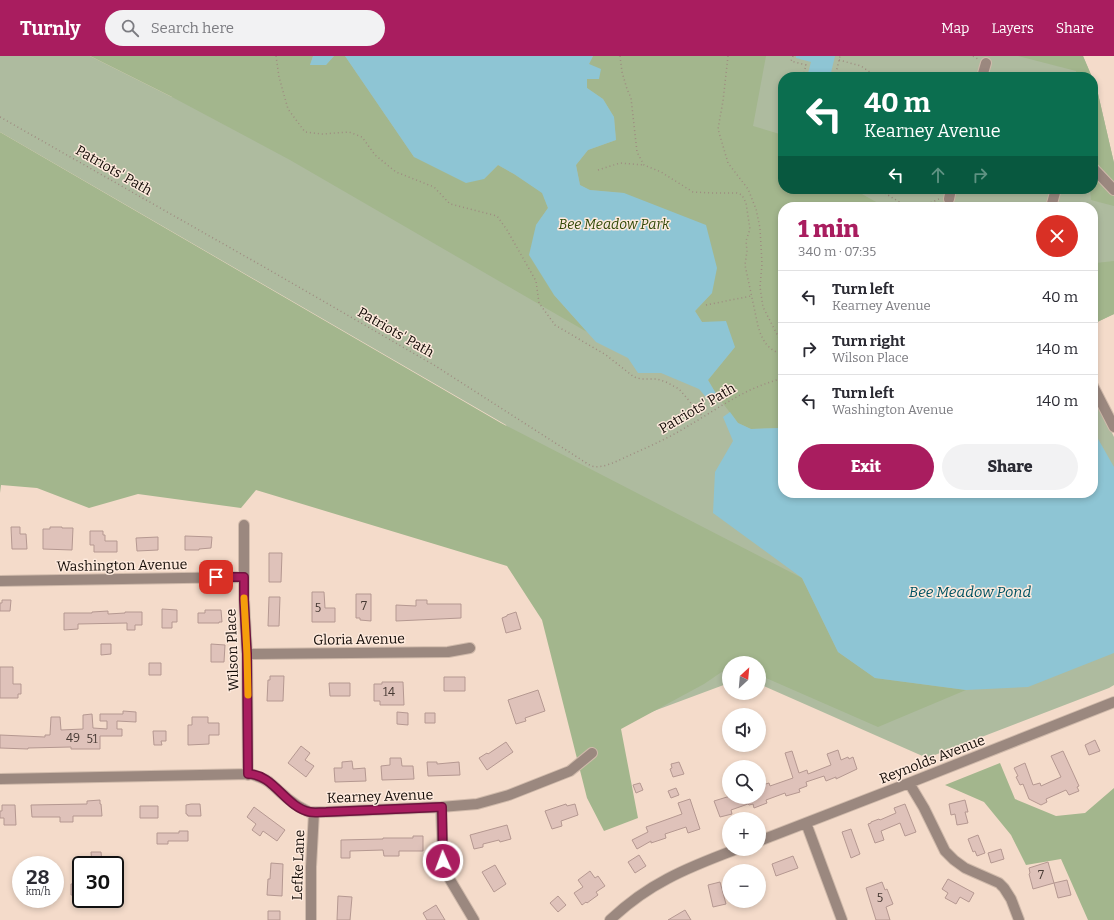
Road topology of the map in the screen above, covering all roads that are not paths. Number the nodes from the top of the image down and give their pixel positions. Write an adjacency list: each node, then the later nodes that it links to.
1 (986, 63): 2 (street)
2 (983, 72)
3 (1098, 173): 4 (street)
4 (1114, 190)
5 (1098, 396): 6 (street)
6 (1114, 427)
7 (244, 525): 8 (street, Wilson Place)
8 (244, 577): 9 (street, Washington Avenue); 11 (street, Wilson Place)
9 (0, 581)
10 (470, 648): 11 (street, Gloria Avenue)
11 (247, 654): 14 (street, Wilson Place)
12 (1114, 702): 16 (street, Reynolds Avenue)
13 (592, 753): 17 (street, Kearney Avenue)
14 (248, 774): 15 (street, Kearney Avenue); 18 (street, Kearney Avenue)
15 (0, 779)
16 (909, 783): 19 (street, Reynolds Avenue); 26 (street)
17 (442, 807): 18 (street, Kearney Avenue); 23 (street)
18 (314, 812): 22 (street, Lefke Lane)
19 (806, 823): 20 (street, Reynolds Avenue); 25 (street)
20 (766, 838)
21 (722, 855): 24 (street)
22 (311, 920)
23 (474, 920)
24 (610, 920)
25 (842, 920)
26 (1019, 920)

